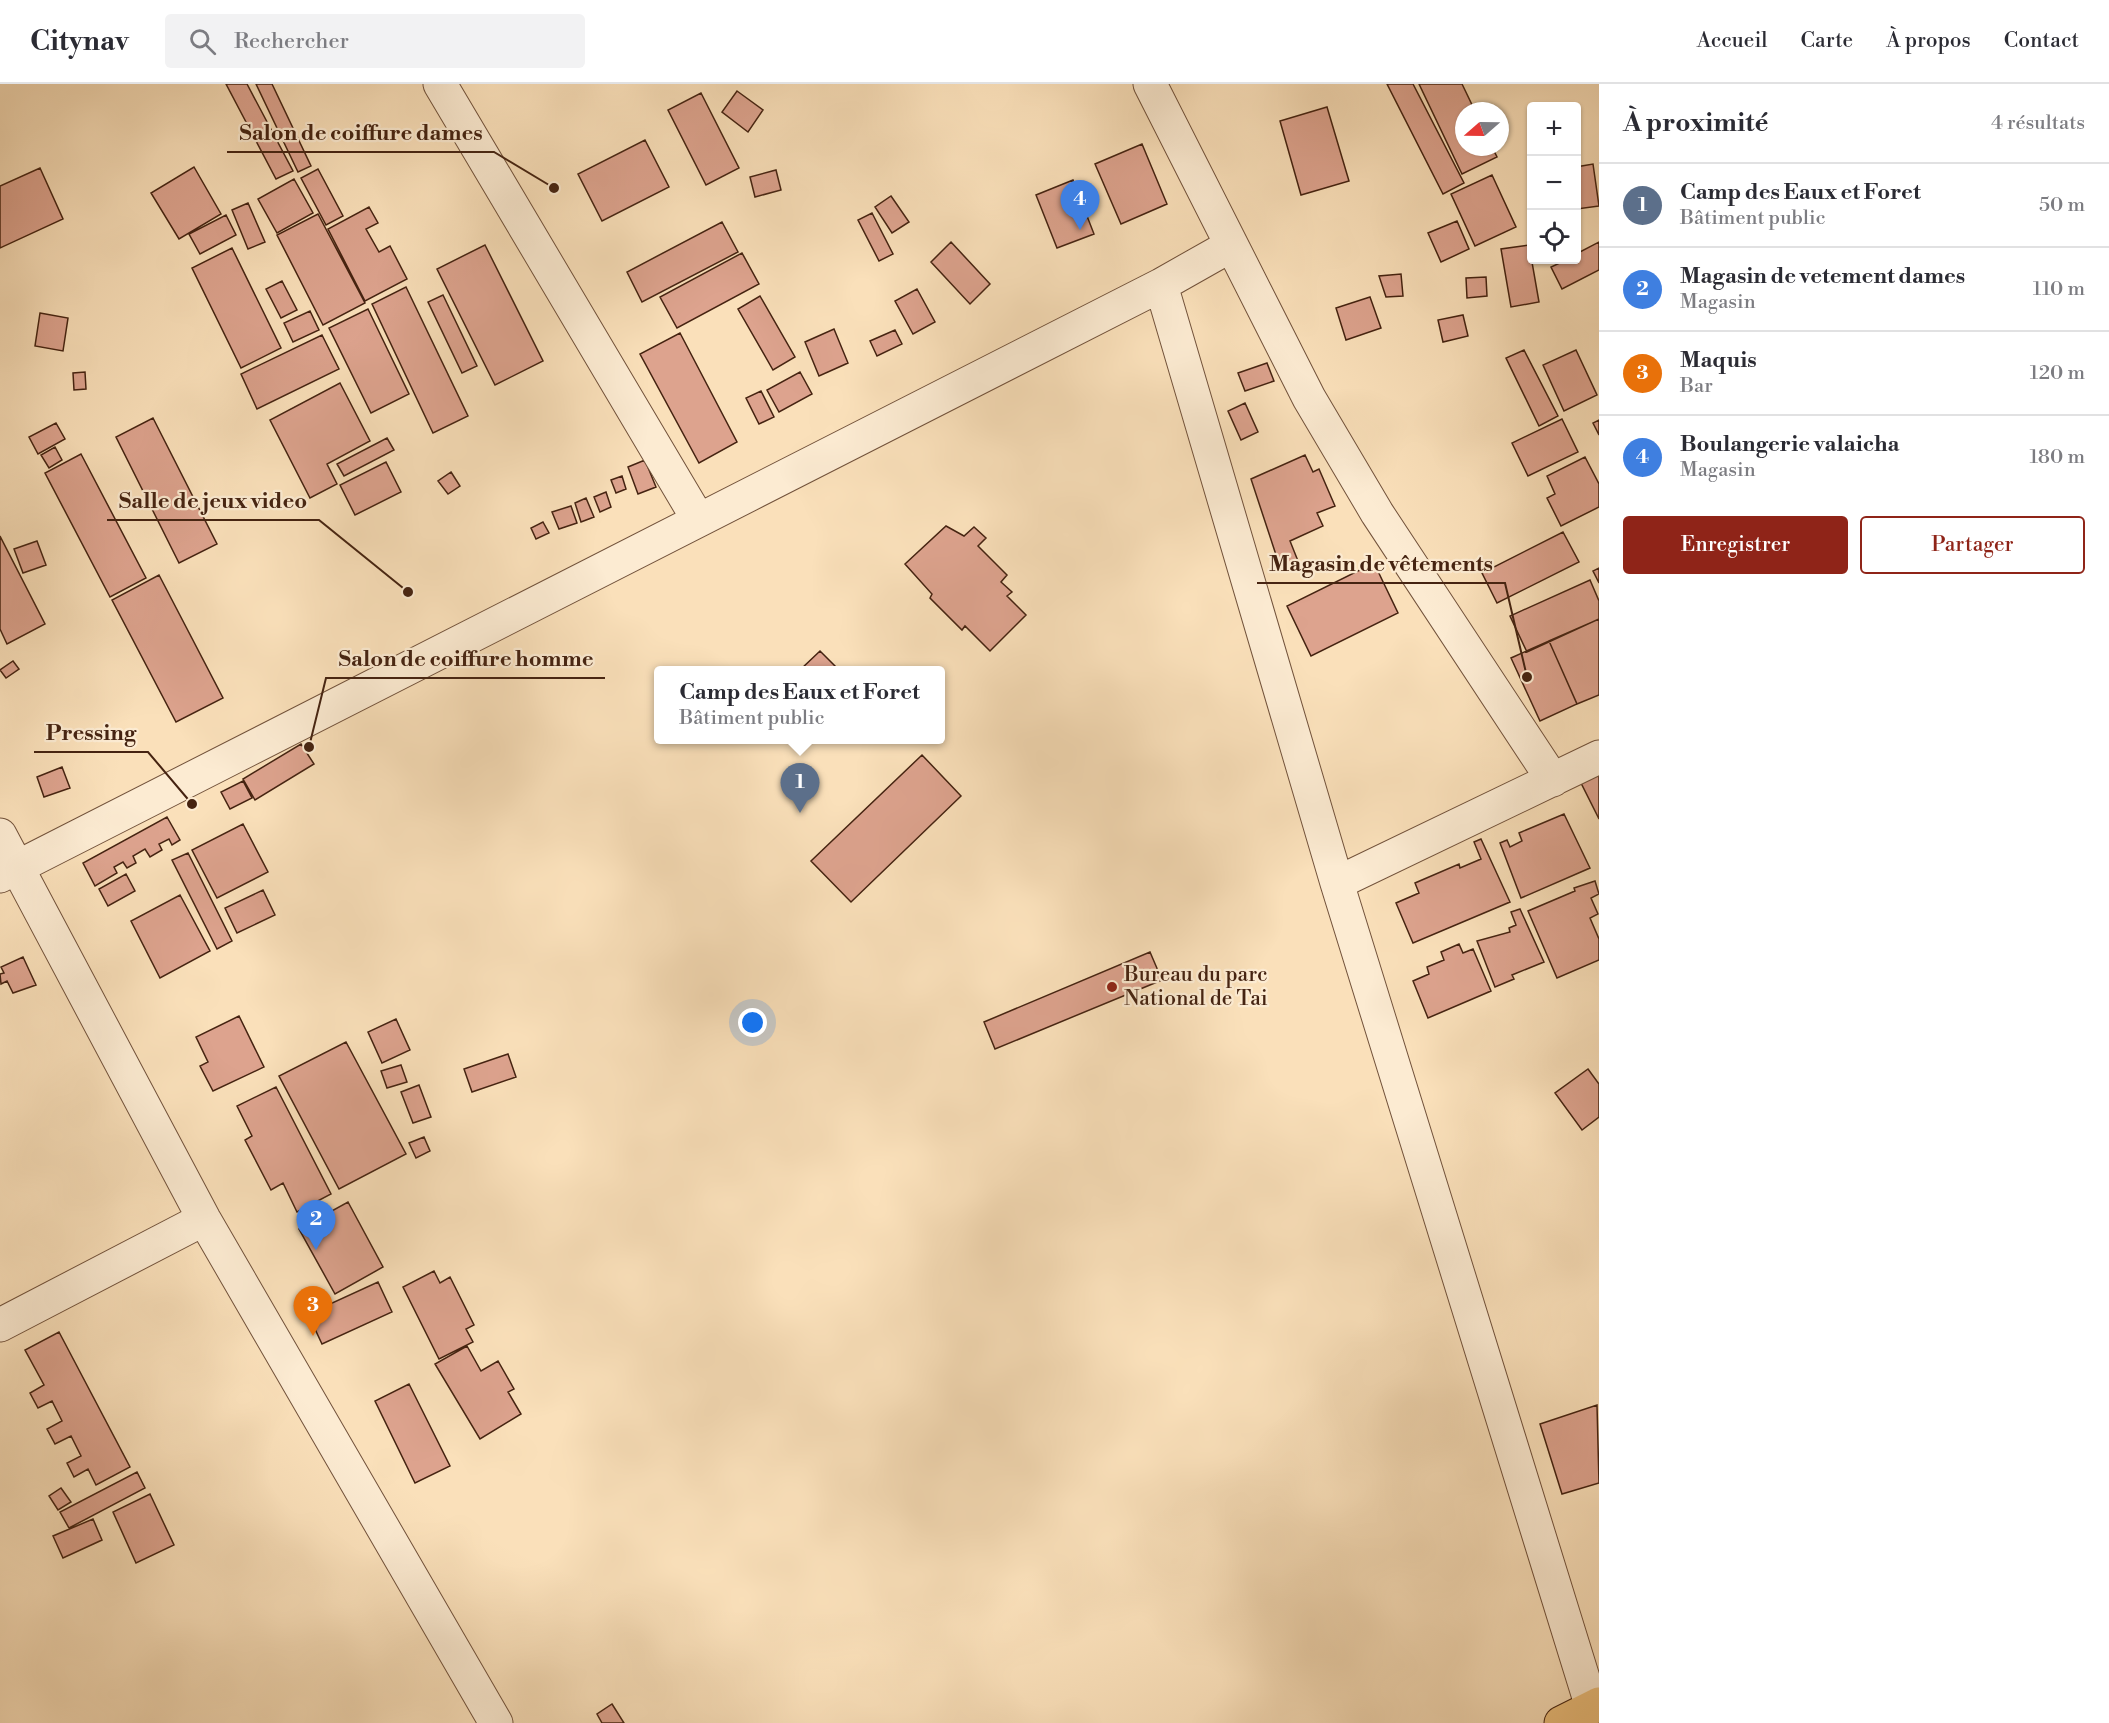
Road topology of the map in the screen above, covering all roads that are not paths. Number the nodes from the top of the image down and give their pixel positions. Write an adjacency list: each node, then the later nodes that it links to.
1 (440, 84): 5 (street)
2 (1150, 84): 3 (street)
3 (1230, 246): 4 (street); 7 (street)
4 (1161, 285): 5 (street); 10 (street)
5 (698, 519): 9 (street)
6 (1599, 757): 7 (street)
7 (1553, 780): 10 (street)
8 (0, 835): 9 (street)
9 (8, 872): 11 (street)
10 (1336, 883): 13 (street)
11 (204, 1219): 12 (street); 14 (street)
12 (0, 1325)
13 (1595, 1706): 15 (main road)
14 (496, 1723)
15 (1561, 1723)

